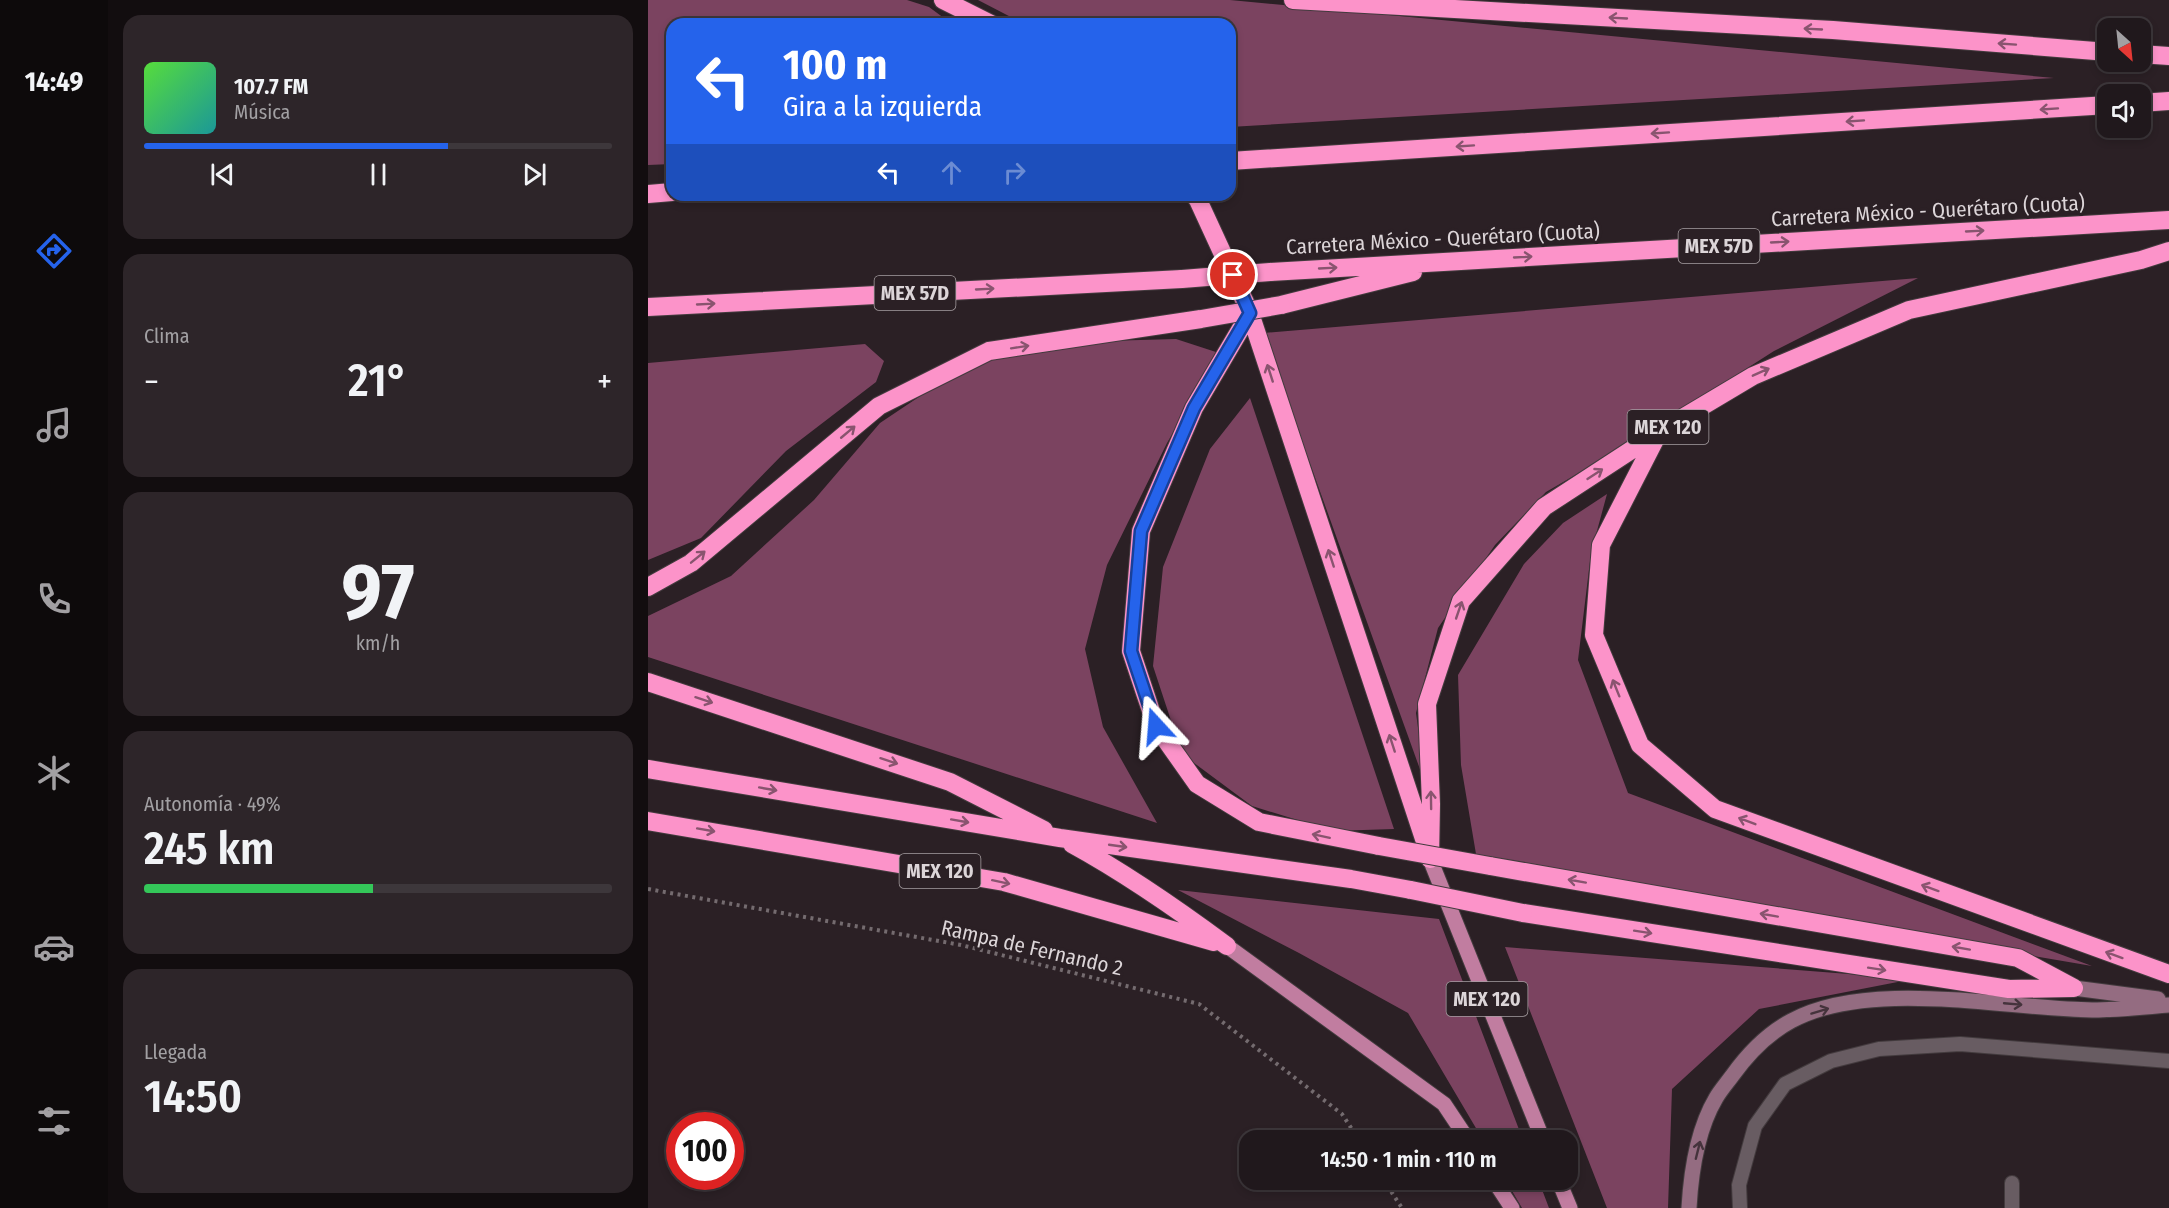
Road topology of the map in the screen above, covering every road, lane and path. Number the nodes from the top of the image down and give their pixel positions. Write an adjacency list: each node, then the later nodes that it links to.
1 (943, 0): 3 (highway)
2 (1293, 0): 4 (highway, one-way to 2)
3 (979, 18)
4 (2097, 51)
5 (2151, 55): 6 (highway)
6 (2169, 56)
7 (2169, 101): 8 (highway)
8 (2151, 102)
9 (2097, 106): 10 (highway, one-way to 10)
10 (1236, 161)
11 (666, 192): 12 (highway)
12 (648, 194)
13 (1198, 201): 18 (highway)
14 (2169, 220): 16 (highway, Carretera México - Querétaro (Cuota) / MEX 57D, one-way to 14)
15 (2169, 251): 19 (highway, MEX 120, one-way to 15)
16 (1455, 261): 17 (highway, Carretera México - Querétaro (Cuota) / MEX 57D, one-way to 16, bridge); 20 (highway, one-way to 16, bridge)
17 (648, 307)
18 (1250, 313): 25 (highway, one-way to 18); 29 (highway, one-way to 18, bridge)
19 (1659, 432): 25 (highway, MEX 120, one-way to 19); 28 (highway, one-way to 19)
20 (648, 587)
21 (648, 682): 24 (highway, one-way to 24)
22 (648, 768): 24 (highway, one-way to 24)
23 (648, 821): 27 (highway, MEX 120, one-way to 27)
24 (1060, 838): 27 (highway); 29 (highway, one-way to 29, bridge)
25 (1430, 859): 35 (main road, MEX 120)
26 (648, 889): 33 (path, Rampa de Fernando 2)
27 (1227, 946): 34 (main road, MEX 120)
28 (2169, 974)
29 (2074, 988): 30 (main road)
30 (2169, 1000)
31 (2169, 1005): 43 (main road, one-way to 31)
32 (2169, 1061): 44 (lane)
33 (1352, 1130)
34 (1461, 1130)
35 (1539, 1130)
36 (2012, 1183): 45 (lane)
37 (1390, 1190): 40 (path)
38 (1500, 1190): 41 (main road)
39 (1563, 1190): 42 (main road)
40 (1402, 1208)
41 (1512, 1208)
42 (1570, 1208)
43 (1689, 1208)
44 (1740, 1208)
45 (2012, 1208)

